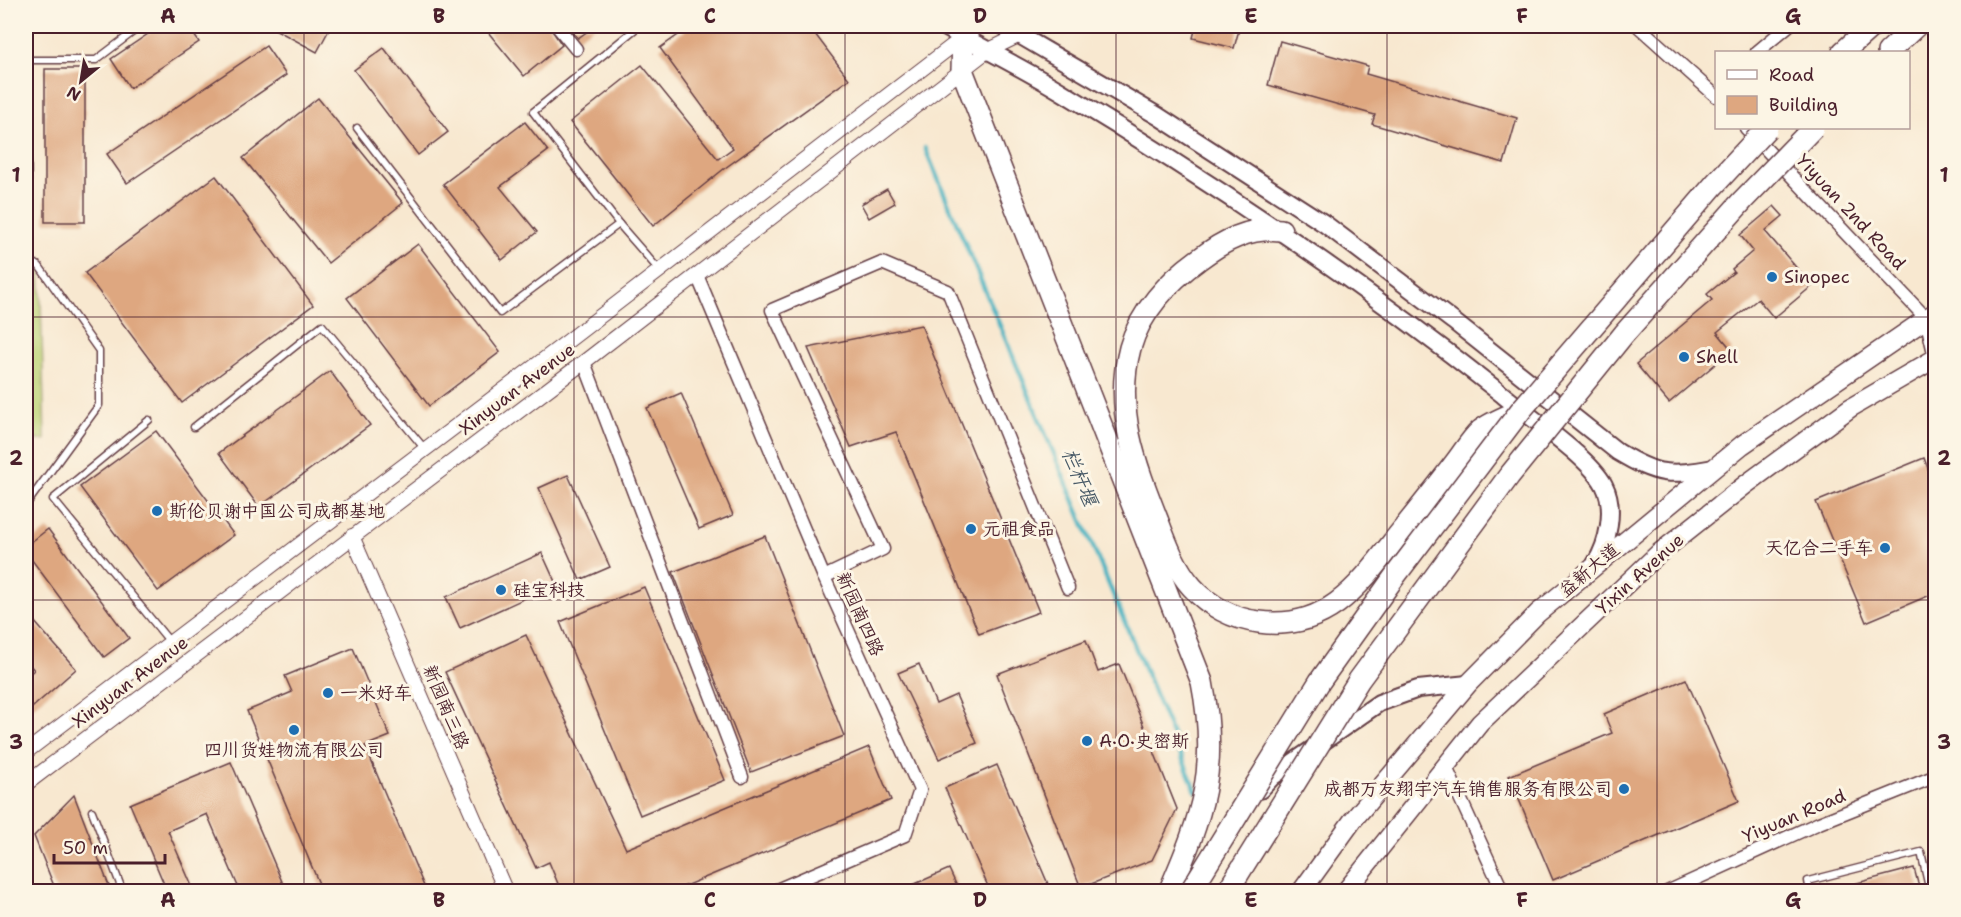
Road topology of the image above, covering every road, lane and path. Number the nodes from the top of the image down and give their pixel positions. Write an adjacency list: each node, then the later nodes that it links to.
1 (141, 26): 17 (lane)
2 (557, 26): 12 (street)
3 (639, 26): 24 (lane)
4 (943, 26): 11 (main road)
5 (1004, 26): 10 (main road)
6 (1638, 26): 19 (street)
7 (1788, 26): 14 (street)
8 (1872, 26): 15 (highway)
9 (1916, 26): 16 (highway)
10 (1027, 30): 13 (street, Xinyuan Avenue); 37 (main road)
11 (970, 31): 13 (main road); 18 (highway); 28 (street, Xinyuan Avenue)
12 (576, 49)
13 (987, 51): 18 (street, Xinyuan Avenue); 25 (main road)
14 (1758, 51)
15 (1845, 51)
16 (1889, 51)
17 (26, 60): 26 (lane)
18 (962, 70): 29 (street, Xinyuan Avenue); 42 (highway)
19 (1715, 92)
20 (357, 128): 24 (lane)
21 (1747, 129): 30 (street, Yiyuan 2nd Road)
22 (1766, 129): 33 (highway, bridge)
23 (1812, 129): 58 (highway, bridge)
24 (619, 224): 28 (lane)
25 (1281, 230): 40 (main road); 42 (highway)
26 (28, 236)
27 (26, 258): 38 (lane)
28 (660, 271): 36 (street, Xinyuan Avenue)
29 (697, 275): 32 (street, Xinyuan Avenue); 41 (street, 新园南四路)
30 (1931, 315): 31 (street); 37 (main road, 益新大道)
31 (1935, 359): 47 (main road, Yixin Avenue)
32 (584, 362): 39 (street, Xinyuan Avenue); 49 (street)
33 (1521, 410): 42 (highway); 57 (highway, bridge)
34 (149, 420): 44 (lane)
35 (194, 428): 36 (lane)
36 (424, 448): 44 (street, Xinyuan Avenue)
37 (1714, 468): 40 (main road, 益新大道)
38 (26, 505)
39 (352, 536): 50 (street, Xinyuan Avenue); 53 (street, 新园南三路)
40 (1595, 564): 45 (main road, 益新大道)
41 (824, 577): 43 (street); 54 (street, 新园南四路)
42 (1173, 578): 55 (highway)
43 (1068, 588)
44 (170, 642): 46 (street, Xinyuan Avenue)
45 (1468, 684): 56 (main road); 59 (main road, 益新大道)
46 (26, 752)
47 (1445, 765): 60 (main road, Yixin Avenue); 61 (street)
48 (1935, 776): 62 (street, Yiyuan Road)
49 (742, 777)
50 (26, 784)
51 (92, 811): 52 (lane)
52 (123, 891)
53 (506, 891)
54 (772, 891)
55 (1168, 891)
56 (1177, 891)
57 (1190, 891)
58 (1227, 891)
59 (1301, 891)
60 (1345, 891)
61 (1503, 891)
62 (1667, 891)
63 (1810, 891): 64 (lane)
64 (1930, 891)

